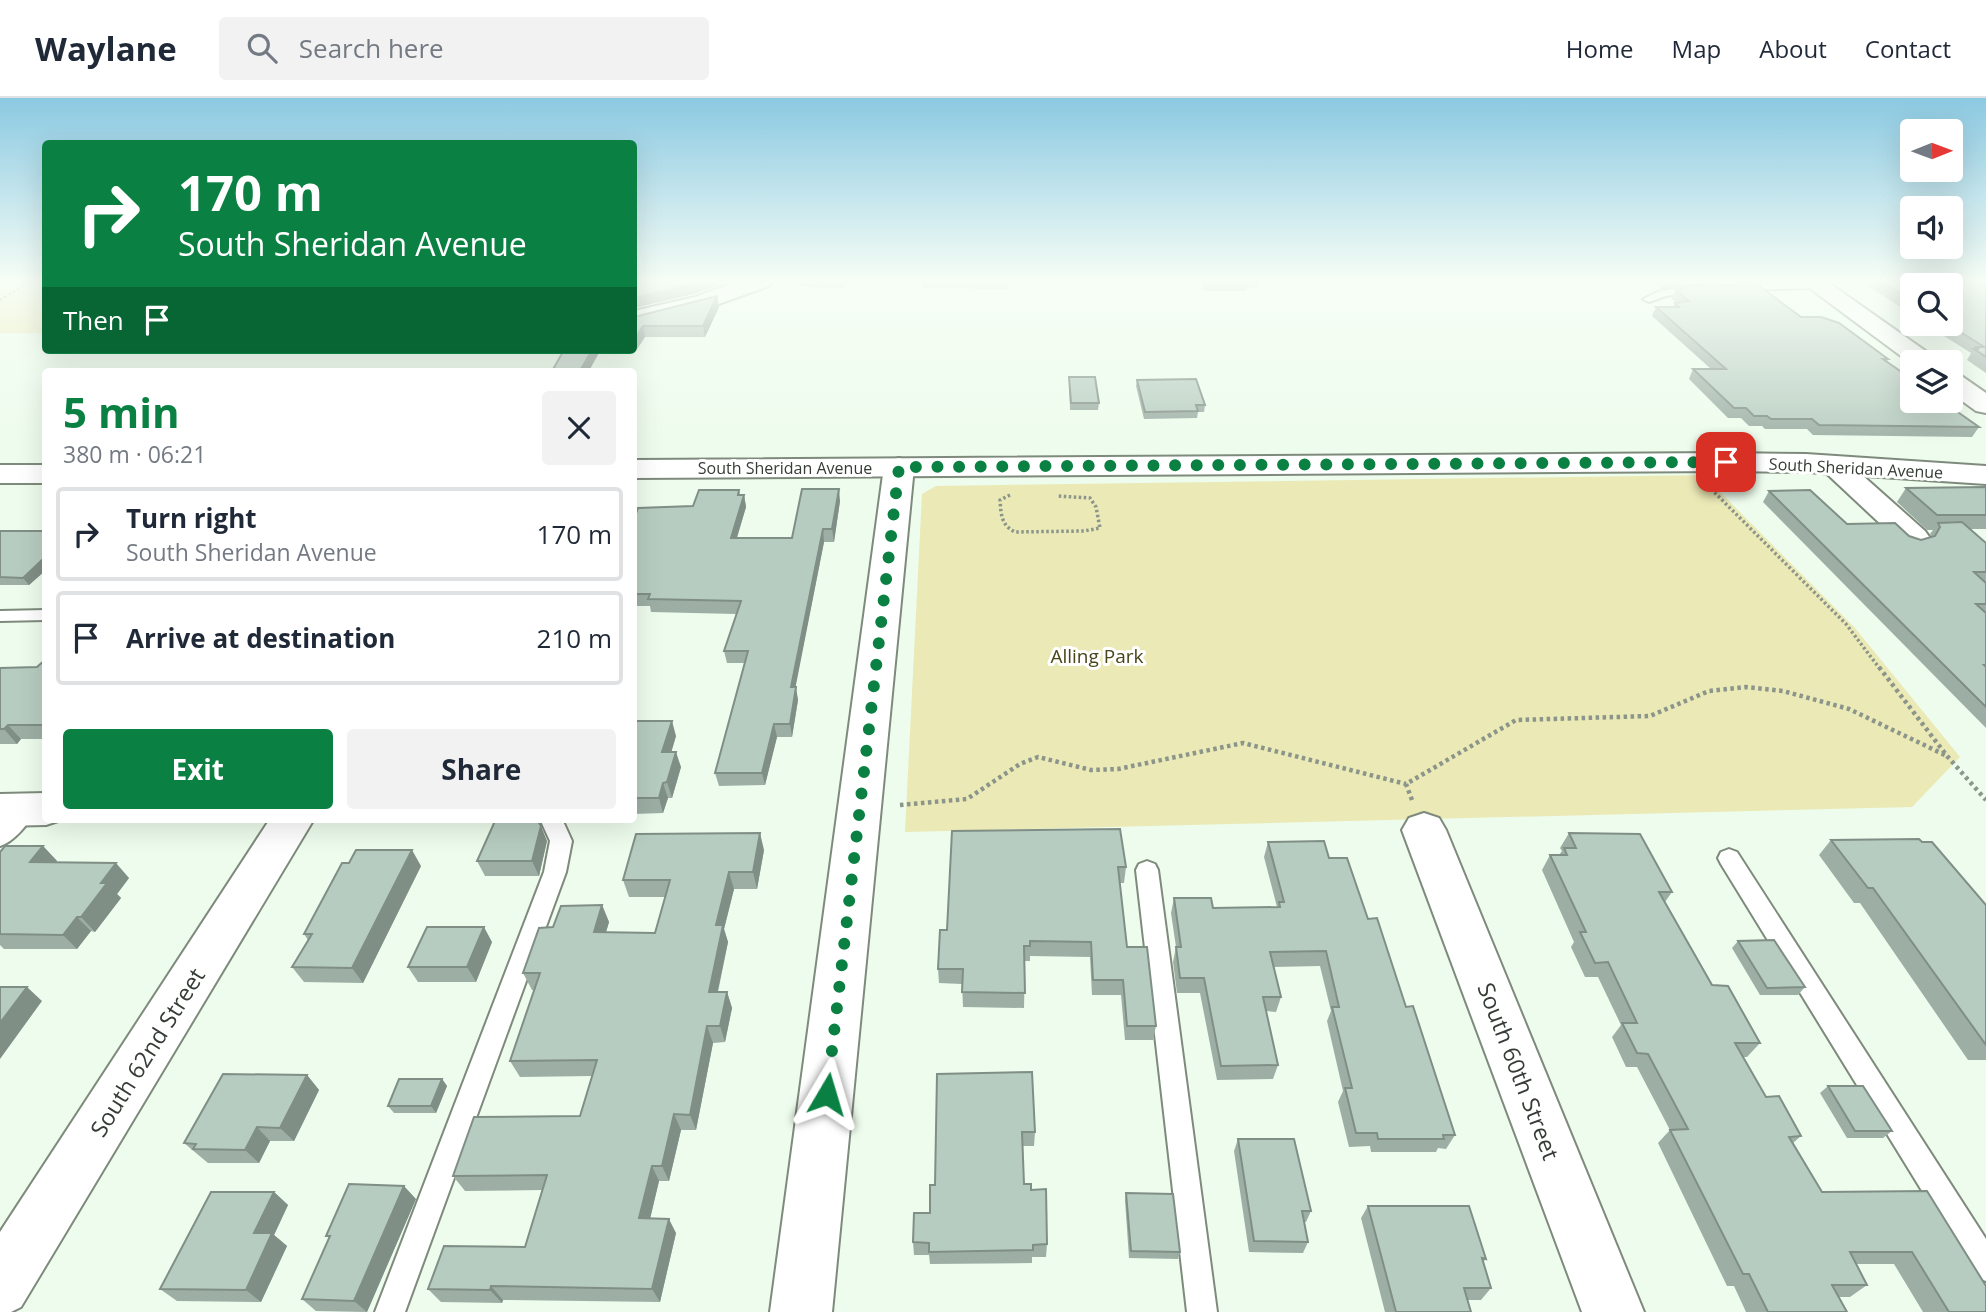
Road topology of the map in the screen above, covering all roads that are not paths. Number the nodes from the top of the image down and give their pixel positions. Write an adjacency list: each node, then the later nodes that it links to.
1 (1890, 338): 2 (street)
2 (1908, 350)
3 (1963, 389): 4 (street)
4 (1986, 405)
5 (1834, 465): 6 (street, South Sheridan Avenue); 10 (street, South Sheridan Avenue); 11 (street)
6 (899, 467): 7 (street, South Sheridan Avenue); 22 (street)
7 (637, 469)
8 (0, 474): 9 (street)
9 (42, 474)
10 (1986, 475)
11 (1914, 538)
12 (42, 615): 13 (lane)
13 (0, 616)
14 (1415, 807): 24 (street, South 60th Street)
15 (290, 823): 20 (street, South 62nd Street)
16 (553, 823): 21 (lane)
17 (1729, 858): 19 (lane)
18 (1147, 870): 23 (lane)
19 (1986, 1266)
20 (0, 1286)
21 (390, 1312)
22 (801, 1312)
23 (1202, 1312)
24 (1613, 1312)

